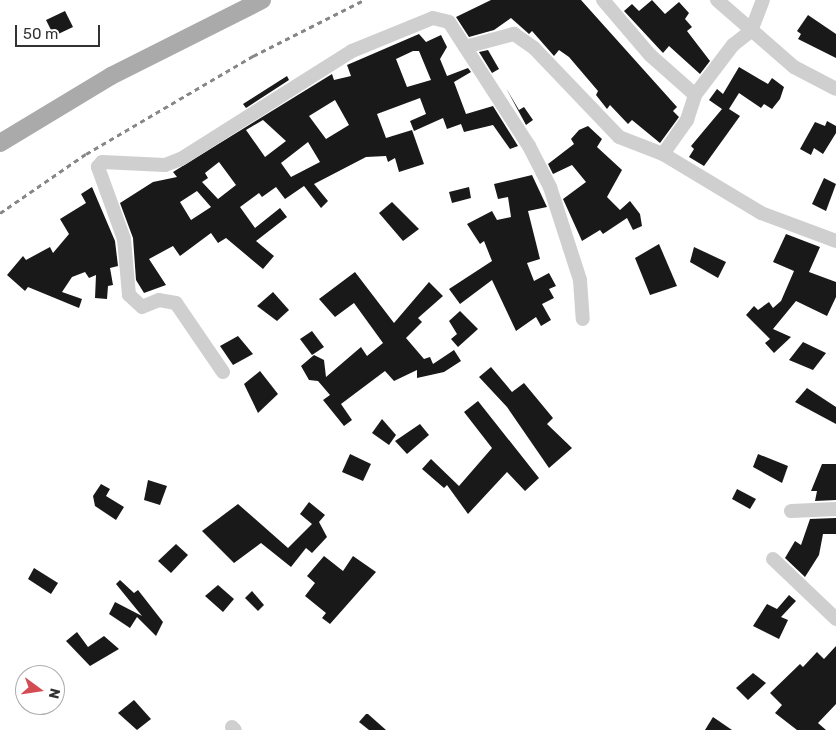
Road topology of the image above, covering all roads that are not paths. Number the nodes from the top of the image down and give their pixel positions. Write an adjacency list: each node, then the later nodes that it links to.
1 (262, 0): 9 (main road)
2 (603, 0): 8 (street)
3 (717, 0): 5 (street)
4 (763, 0): 5 (street)
5 (751, 31): 7 (street); 8 (street)
6 (465, 46): 10 (street); 12 (street); 13 (street)
7 (836, 89)
8 (695, 95): 10 (street)
9 (0, 143)
10 (664, 154): 11 (street)
11 (836, 241)
12 (583, 319)
13 (223, 372)
14 (836, 509): 15 (street)
15 (791, 512)
16 (773, 559): 17 (street)
17 (836, 619)

